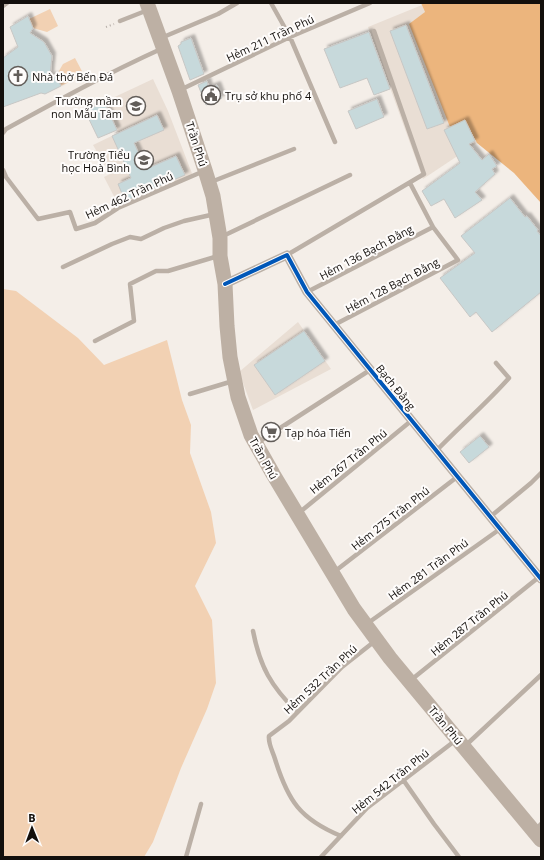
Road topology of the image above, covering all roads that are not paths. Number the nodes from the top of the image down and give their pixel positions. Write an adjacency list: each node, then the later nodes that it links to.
1 (7, 3): 5 (lane)
2 (237, 3): 10 (lane)
3 (271, 3): 9 (lane)
4 (370, 3): 9 (lane, Hẻm 211 Trần Phú)
5 (3, 6)
6 (148, 6): 7 (lane); 10 (main road, Trần Phú)
7 (120, 21)
8 (374, 31): 19 (lane)
9 (290, 37): 11 (lane, Hẻm 211 Trần Phú); 13 (lane)
10 (161, 44): 11 (main road, Trần Phú); 12 (lane)
11 (179, 91): 17 (main road, Trần Phú)
12 (4, 130)
13 (335, 142)
14 (294, 149): 17 (lane)
15 (3, 170): 18 (lane, Hẻm 462 Trần Phú)
16 (350, 175): 22 (lane)
17 (207, 176): 18 (lane, Hẻm 462 Trần Phú); 20 (main road, Trần Phú)
18 (5, 178)
19 (410, 183): 21 (lane); 23 (lane)
20 (216, 214): 22 (main road, Trần Phú); 25 (lane)
21 (433, 227): 27 (lane, Hẻm 136 Bạch Đằng); 28 (lane, Hẻm 128 Bạch Đằng)
22 (220, 238): 24 (main road, Trần Phú)
23 (288, 255): 26 (street); 27 (street, Bạch Đằng)
24 (220, 256): 26 (main road, Trần Phú); 29 (lane)
25 (63, 267)
26 (225, 284): 32 (main road, Trần Phú)
27 (307, 292): 28 (street, Bạch Đằng)
28 (334, 325): 31 (street, Bạch Đằng)
29 (95, 341)
30 (496, 363): 36 (lane)
31 (370, 370): 34 (street, Bạch Đằng); 35 (lane)
32 (235, 380): 33 (lane); 35 (main road, Trần Phú)
33 (190, 394)
34 (411, 420): 36 (street, Bạch Đằng); 39 (lane, Hẻm 267 Trần Phú)
35 (256, 444): 39 (main road, Trần Phú)
36 (436, 451): 38 (street, Bạch Đằng)
37 (541, 473): 40 (lane)
38 (457, 477): 40 (street, Bạch Đằng); 42 (lane, Hẻm 275 Trần Phú)
39 (297, 514): 42 (main road, Trần Phú)
40 (490, 517): 41 (street, Bạch Đằng)
41 (500, 529): 43 (street, Bạch Đằng); 44 (lane, Hẻm 281 Trần Phú)
42 (333, 573): 44 (main road, Trần Phú)
43 (540, 578): 48 (lane, Hẻm 287 Trần Phú)
44 (366, 625): 46 (main road, Trần Phú)
45 (254, 631): 49 (lane)
46 (377, 640): 48 (main road, Trần Phú); 49 (lane, Hẻm 532 Trần Phú)
47 (541, 675): 50 (lane, Hẻm 542 Trần Phú)
48 (410, 682): 50 (main road, Trần Phú)
49 (297, 712): 54 (lane, Hẻm 532 Trần Phú)
50 (460, 743): 51 (lane, Hẻm 542 Trần Phú); 53 (main road, Trần Phú)
51 (404, 781): 54 (lane, Hẻm 542 Trần Phú); 57 (lane)
52 (201, 804): 55 (lane)
53 (539, 832)
54 (341, 836): 56 (lane, Hẻm 542 Trần Phú)
55 (186, 857)
56 (321, 857)
57 (459, 857)

